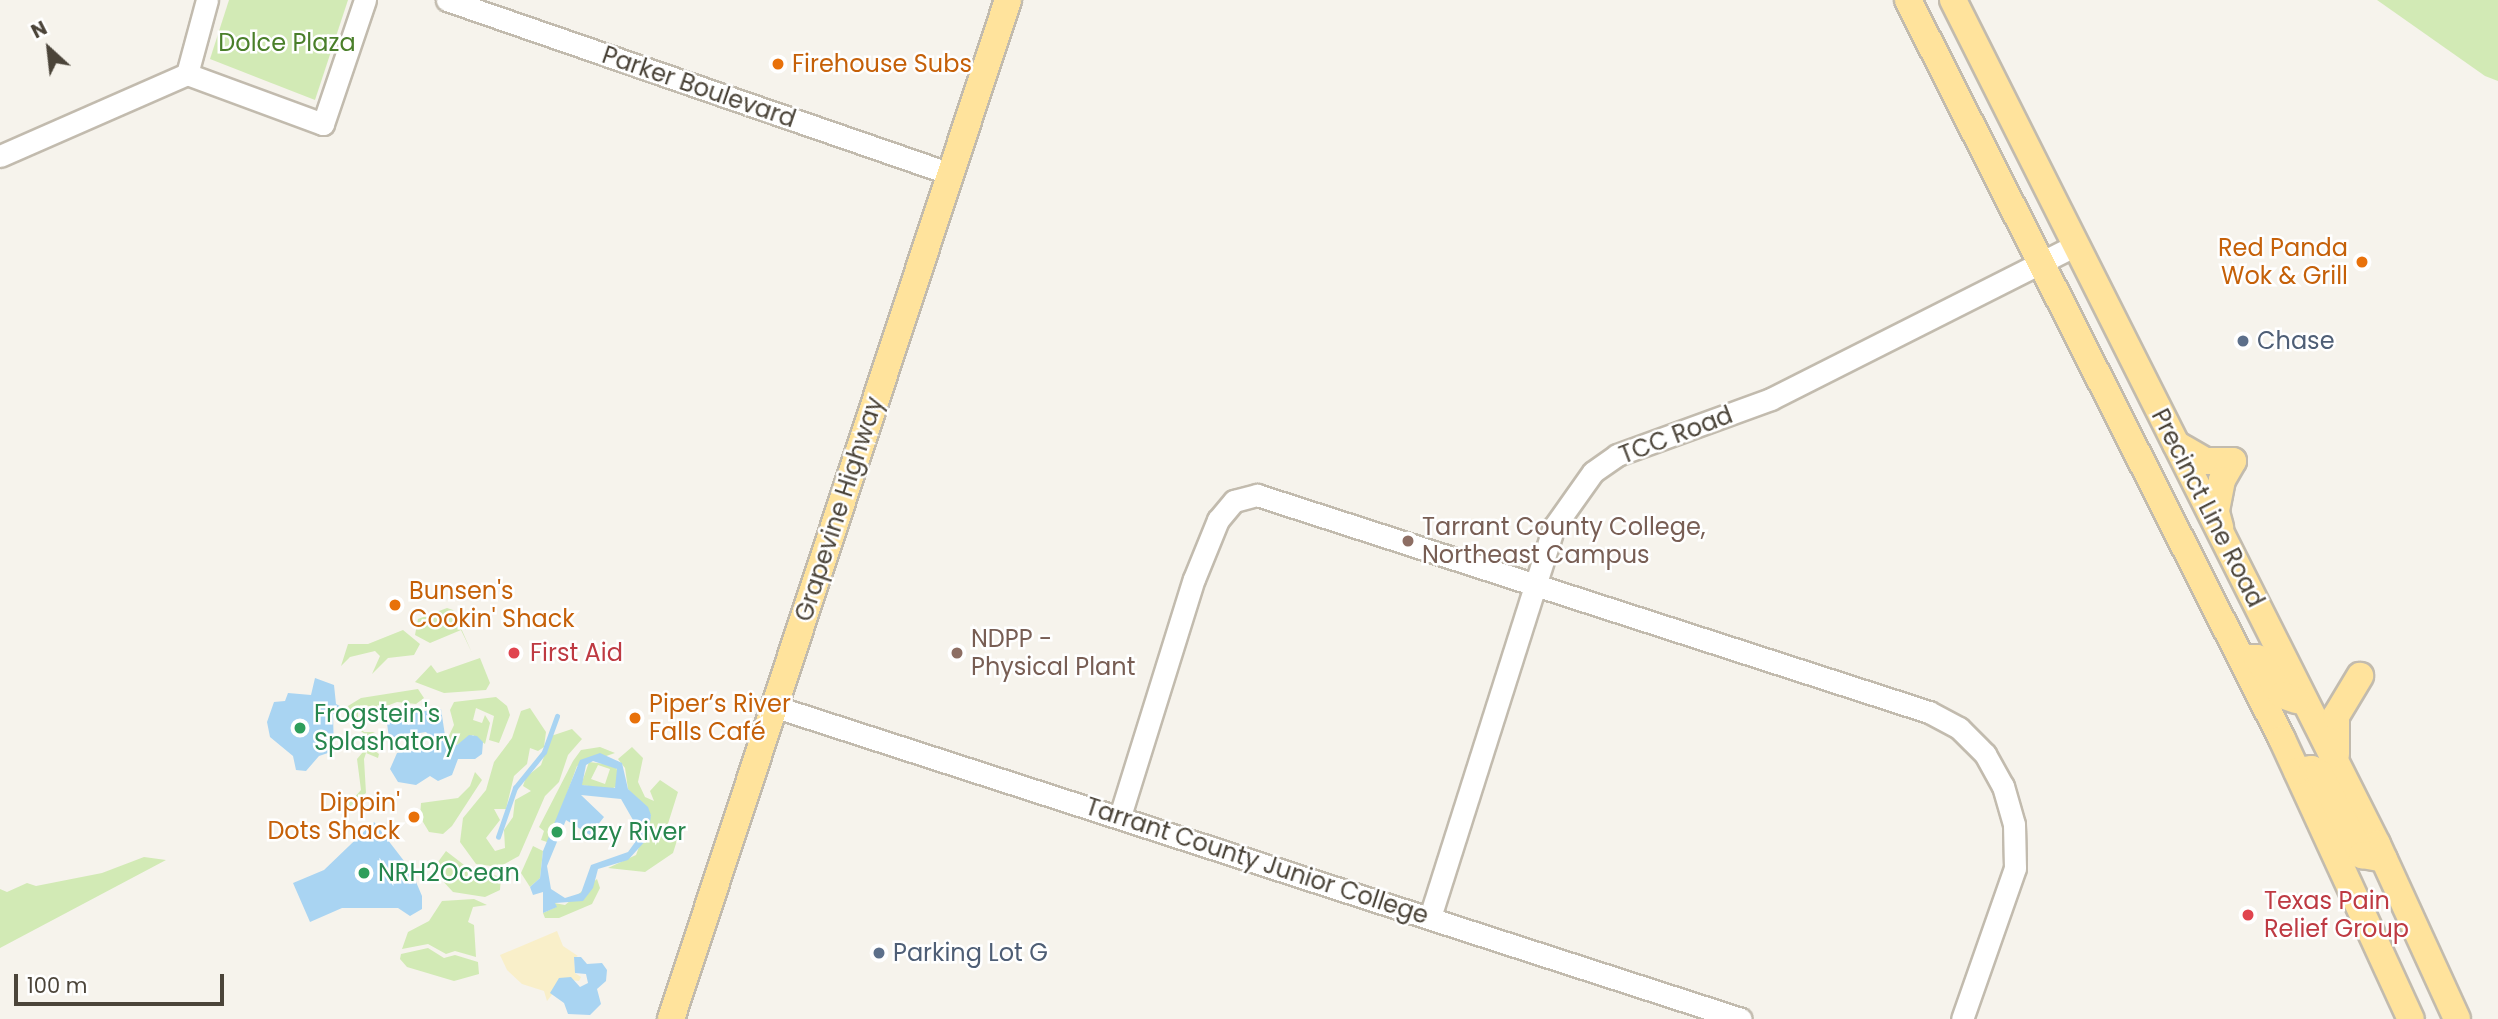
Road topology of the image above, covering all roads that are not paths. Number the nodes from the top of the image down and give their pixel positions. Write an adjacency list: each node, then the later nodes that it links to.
1 (207, 0): 7 (street)
2 (365, 0): 7 (street)
3 (447, 0): 9 (street, Parker Boulevard)
4 (1008, 0): 9 (main road, Grapevine Highway)
5 (1908, 0): 11 (main road, Precinct Line Road)
6 (1952, 0): 10 (main road, Precinct Line Road)
7 (187, 74): 8 (street)
8 (0, 156)
9 (951, 173): 18 (main road, Grapevine Highway)
10 (2076, 245): 11 (street, TCC Road); 12 (main road, Precinct Line Road)
11 (2041, 262): 14 (street, TCC Road); 15 (main road, Precinct Line Road)
12 (2176, 444): 13 (main road, Precinct Line Road); 13 (main road)
13 (2224, 539): 17 (main road, Precinct Line Road)
14 (1536, 585): 21 (street); 23 (street, TCC Road); 26 (street)
15 (2242, 658): 17 (main road); 20 (main road, Precinct Line Road)
16 (2360, 676): 19 (main road)
17 (2303, 697): 19 (main road, Precinct Line Road)
18 (773, 706): 21 (street, Tarrant County Junior College); 24 (main road, Grapevine Highway)
19 (2338, 766): 22 (main road, Precinct Line Road)
20 (2297, 771): 22 (main road); 27 (main road, Precinct Line Road)
21 (1120, 816): 23 (street, Tarrant County Junior College)
22 (2384, 859): 28 (main road, Precinct Line Road)
23 (1430, 917): 25 (street, Tarrant County Junior College)
24 (671, 1019)
25 (1741, 1019)
26 (1962, 1019)
27 (2411, 1019)
28 (2457, 1019)

